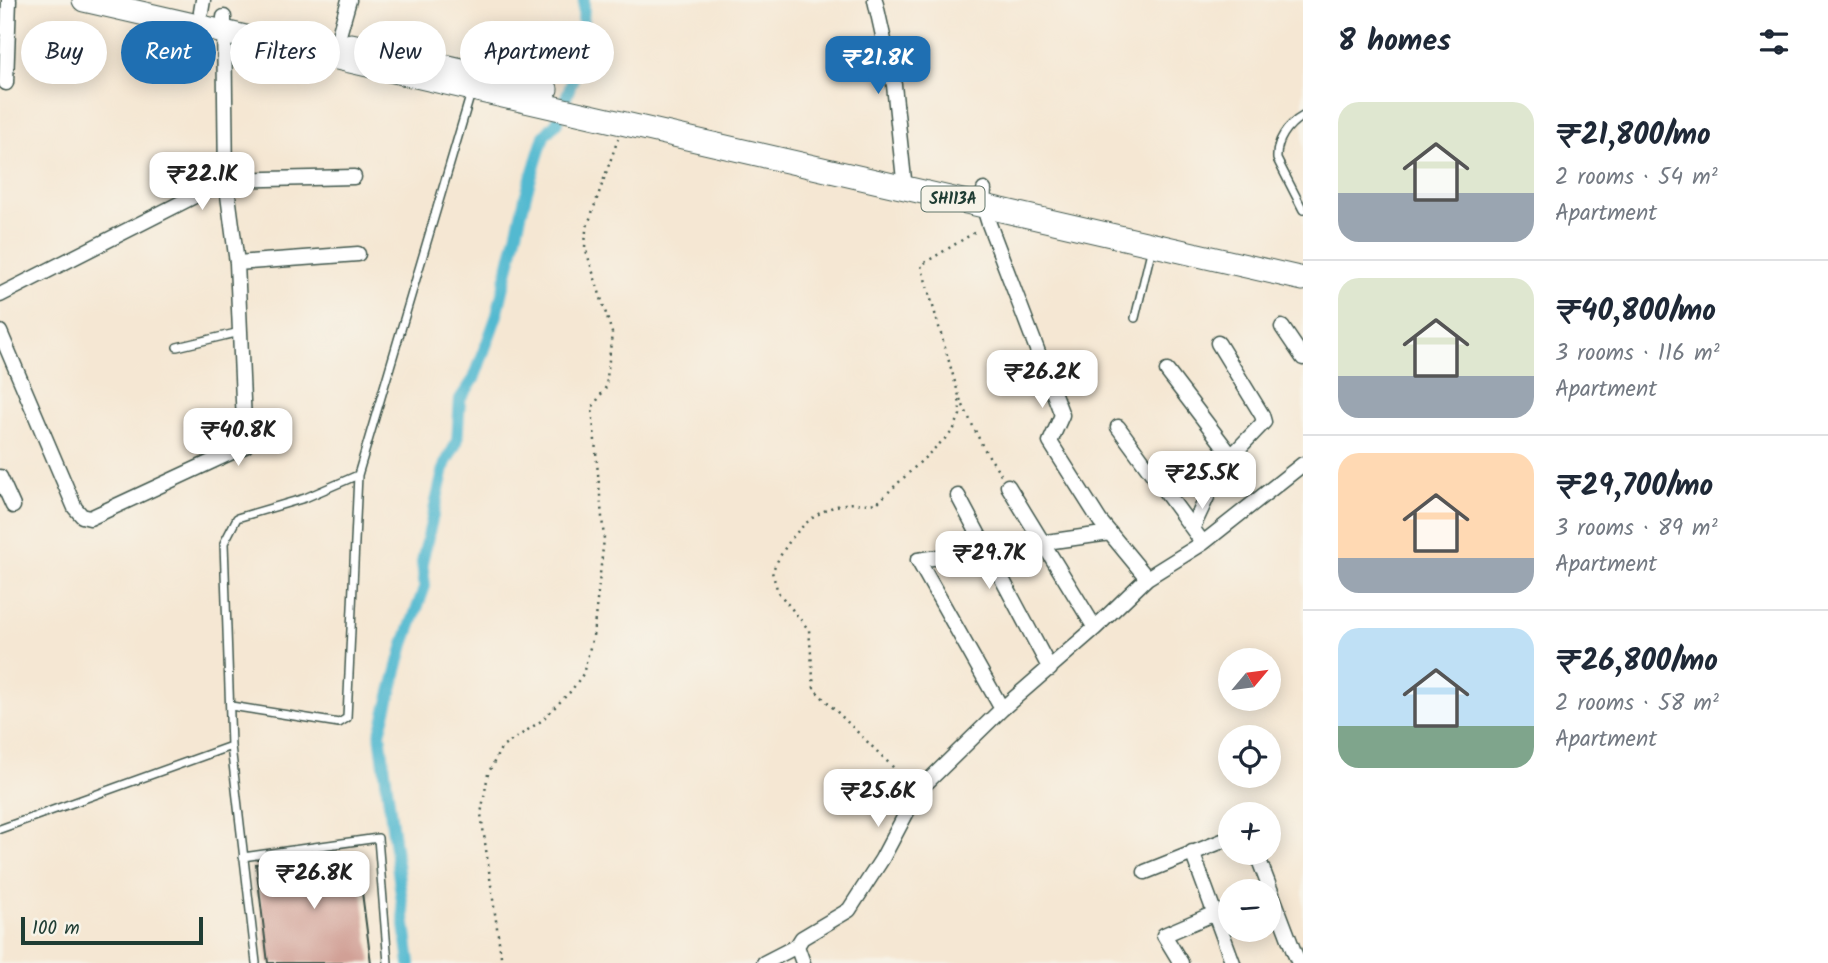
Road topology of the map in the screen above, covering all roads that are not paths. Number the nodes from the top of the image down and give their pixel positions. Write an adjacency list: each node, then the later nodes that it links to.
1 (9, 0): 12 (street)
2 (84, 0): 7 (main road, SH113A)
3 (148, 0): 6 (main road, SH113A)
4 (349, 0): 9 (street)
5 (875, 0): 18 (street)
6 (202, 6): 7 (main road, SH113A)
7 (223, 25): 8 (main road, SH113A); 17 (street)
8 (230, 26)
9 (340, 32)
10 (340, 50): 11 (main road, SH113A)
11 (460, 78)
12 (6, 83)
13 (473, 84): 38 (lane)
14 (488, 84): 18 (main road, SH113A)
15 (1303, 116): 20 (lane)
16 (354, 177): 17 (street)
17 (226, 180): 23 (street); 26 (street)
18 (905, 182): 19 (main road, SH113A)
19 (985, 206): 21 (main road, SH113A); 24 (main road, SH113A); 44 (street)
20 (1303, 210)
21 (1153, 243): 25 (main road, SH113A); 27 (lane)
22 (358, 254): 23 (street)
23 (237, 263): 30 (street)
24 (1303, 263)
25 (1303, 279)
26 (0, 295)
27 (1135, 318)
28 (1282, 327): 33 (street)
29 (0, 332): 30 (street)
30 (240, 332): 32 (lane)
31 (1218, 343): 36 (street)
32 (177, 347)
33 (1303, 359)
34 (1167, 371): 36 (street)
35 (1118, 427): 43 (street)
36 (1230, 454): 43 (street)
37 (1303, 464): 46 (street)
38 (358, 475): 51 (lane); 51 (lane)
39 (0, 477): 42 (street)
40 (1008, 486): 45 (street)
41 (958, 496): 47 (street)
42 (13, 506)
43 (1193, 527): 46 (street)
44 (1110, 533): 45 (street); 48 (street)
45 (1042, 542): 47 (street); 49 (street)
46 (1203, 543): 48 (street)
47 (988, 551): 50 (street); 52 (street)
48 (1147, 578): 49 (street)
49 (1095, 628): 50 (street)
50 (1049, 669): 52 (street)
51 (231, 706): 53 (lane)
52 (1002, 709): 61 (street)
53 (231, 746): 54 (lane); 57 (lane)
54 (0, 829)
55 (1218, 842): 56 (street)
56 (1192, 852): 59 (street); 60 (street)
57 (243, 857): 63 (lane); 64 (lane)
58 (1261, 865): 62 (street)
59 (1145, 872)
60 (1215, 914): 67 (street); 68 (street)
61 (797, 946): 65 (street); 66 (street)
62 (1303, 961)
63 (256, 963)
64 (388, 963)
65 (764, 963)
66 (803, 963)
67 (1181, 963)
68 (1233, 963)

